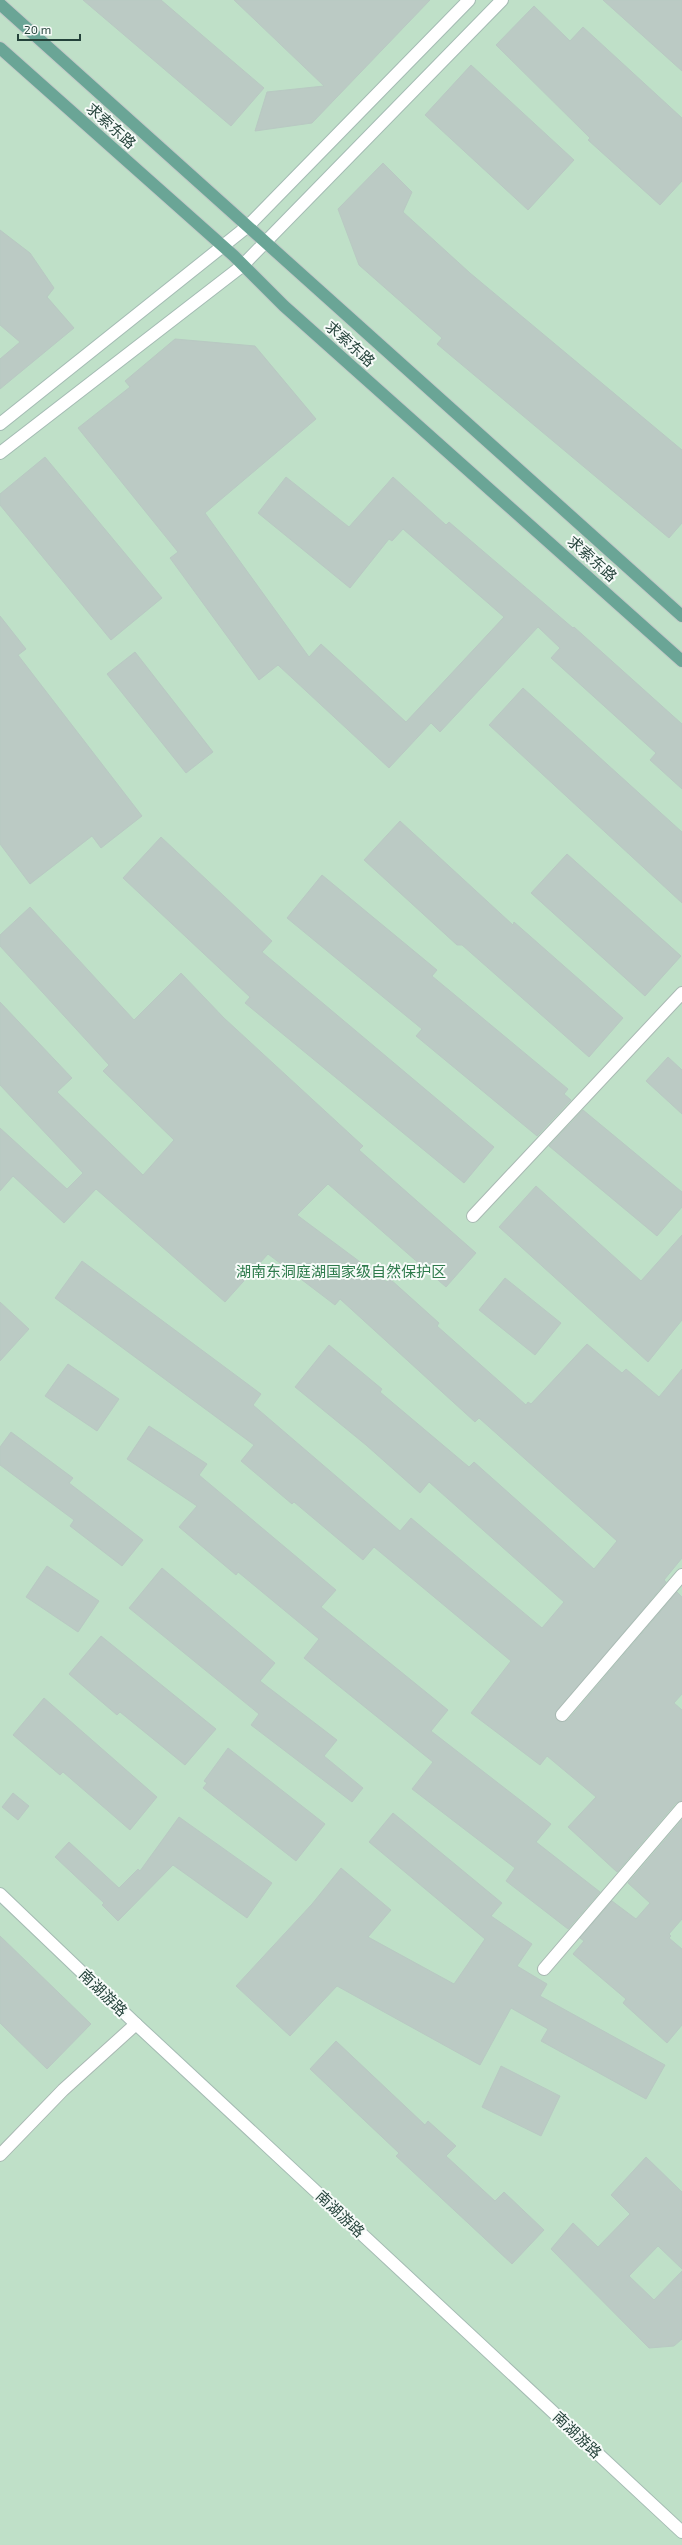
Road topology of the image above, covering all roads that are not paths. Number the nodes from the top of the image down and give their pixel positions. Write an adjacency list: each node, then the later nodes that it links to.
1 (469, 0): 5 (street)
2 (502, 0): 6 (street)
3 (0, 4): 5 (main road, 求索东路)
4 (0, 48): 7 (main road, 求索东路)
5 (248, 226): 6 (main road, 求索东路); 7 (street)
6 (266, 242): 8 (street); 11 (main road, 求索东路)
7 (223, 246): 8 (main road, 求索东路); 9 (street)
8 (242, 266): 10 (street); 12 (main road, 求索东路)
9 (0, 424)
10 (0, 453)
11 (682, 616)
12 (682, 661)
13 (682, 993): 14 (street)
14 (473, 1216)
15 (682, 1575): 16 (street)
16 (562, 1714)
17 (682, 1808): 19 (street)
18 (0, 1894): 20 (street, 南湖游路)
19 (544, 1969)
20 (136, 2024): 21 (street); 22 (street, 南湖游路)
21 (0, 2155)
22 (682, 2532)

